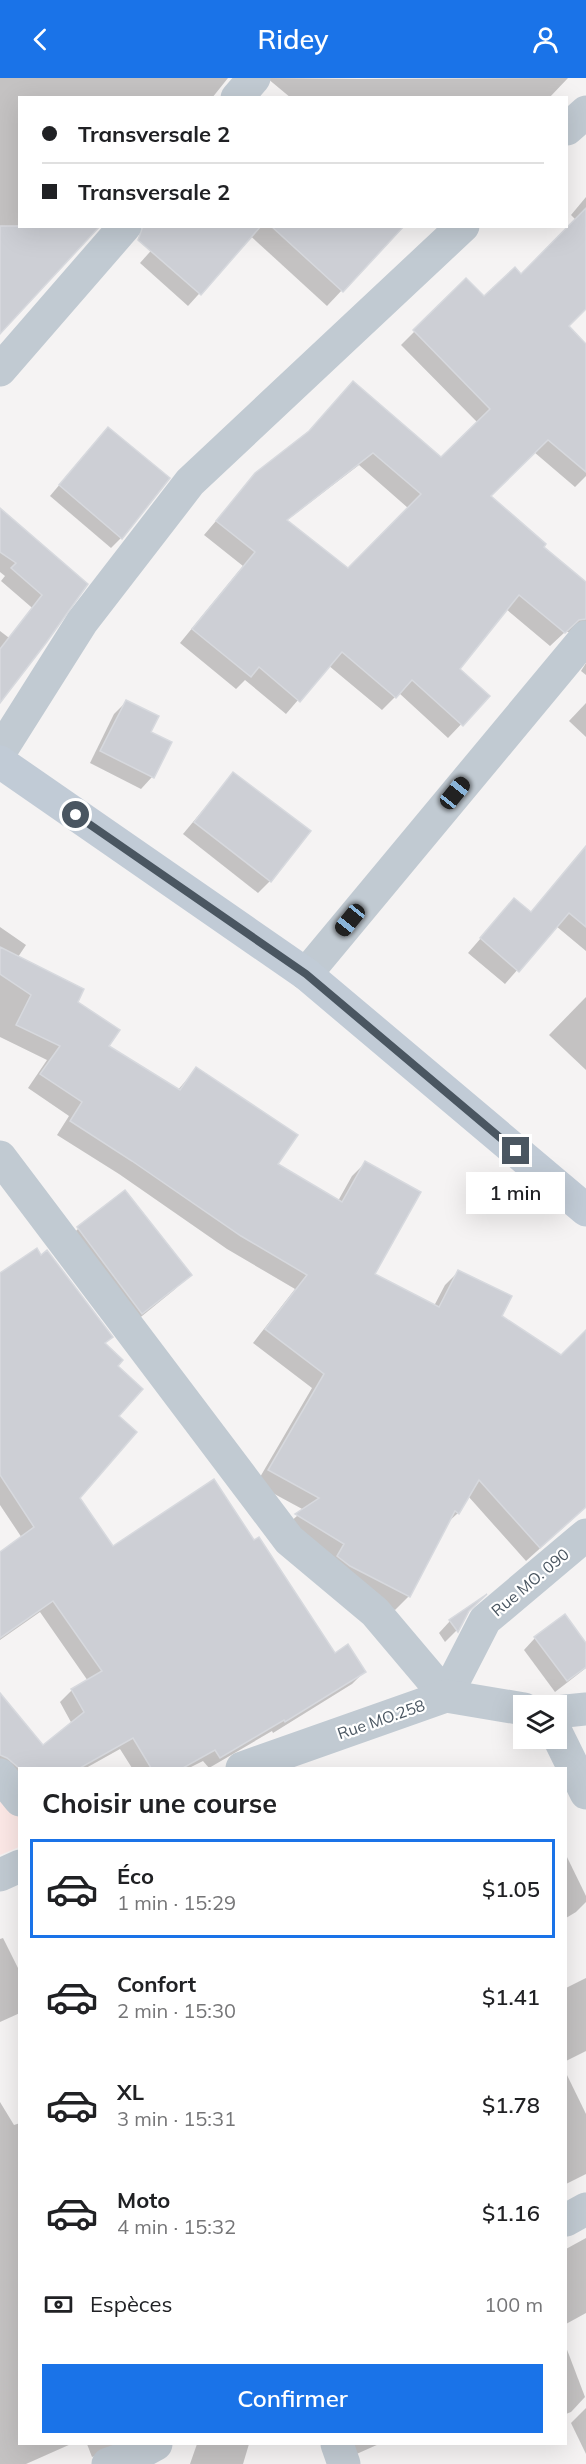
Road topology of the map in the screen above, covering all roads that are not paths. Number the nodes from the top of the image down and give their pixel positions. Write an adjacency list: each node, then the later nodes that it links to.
1 (254, 78): 2 (street)
2 (239, 96)
3 (586, 112): 4 (street)
4 (568, 128)
5 (123, 228): 7 (street)
6 (461, 228): 9 (street)
7 (0, 370)
8 (586, 637): 11 (street)
9 (0, 752)
10 (0, 762): 11 (main road)
11 (306, 974): 13 (main road)
12 (0, 1157): 15 (street)
13 (586, 1210)
14 (586, 1535): 15 (street, Rue MO. 090)
15 (446, 1696): 16 (street, Rue MO.258); 20 (street, Rue MO.258)
16 (513, 1707)
17 (586, 1709): 18 (street)
18 (567, 1711)
19 (564, 1749): 22 (street)
20 (245, 1767)
21 (0, 1775): 23 (street)
22 (586, 1793)
23 (18, 1798)
24 (18, 1867): 25 (street)
25 (0, 1875)
26 (586, 2209): 27 (street)
27 (567, 2219)
28 (154, 2445): 30 (street)
29 (337, 2445): 31 (street)
30 (108, 2464)
31 (344, 2464)

